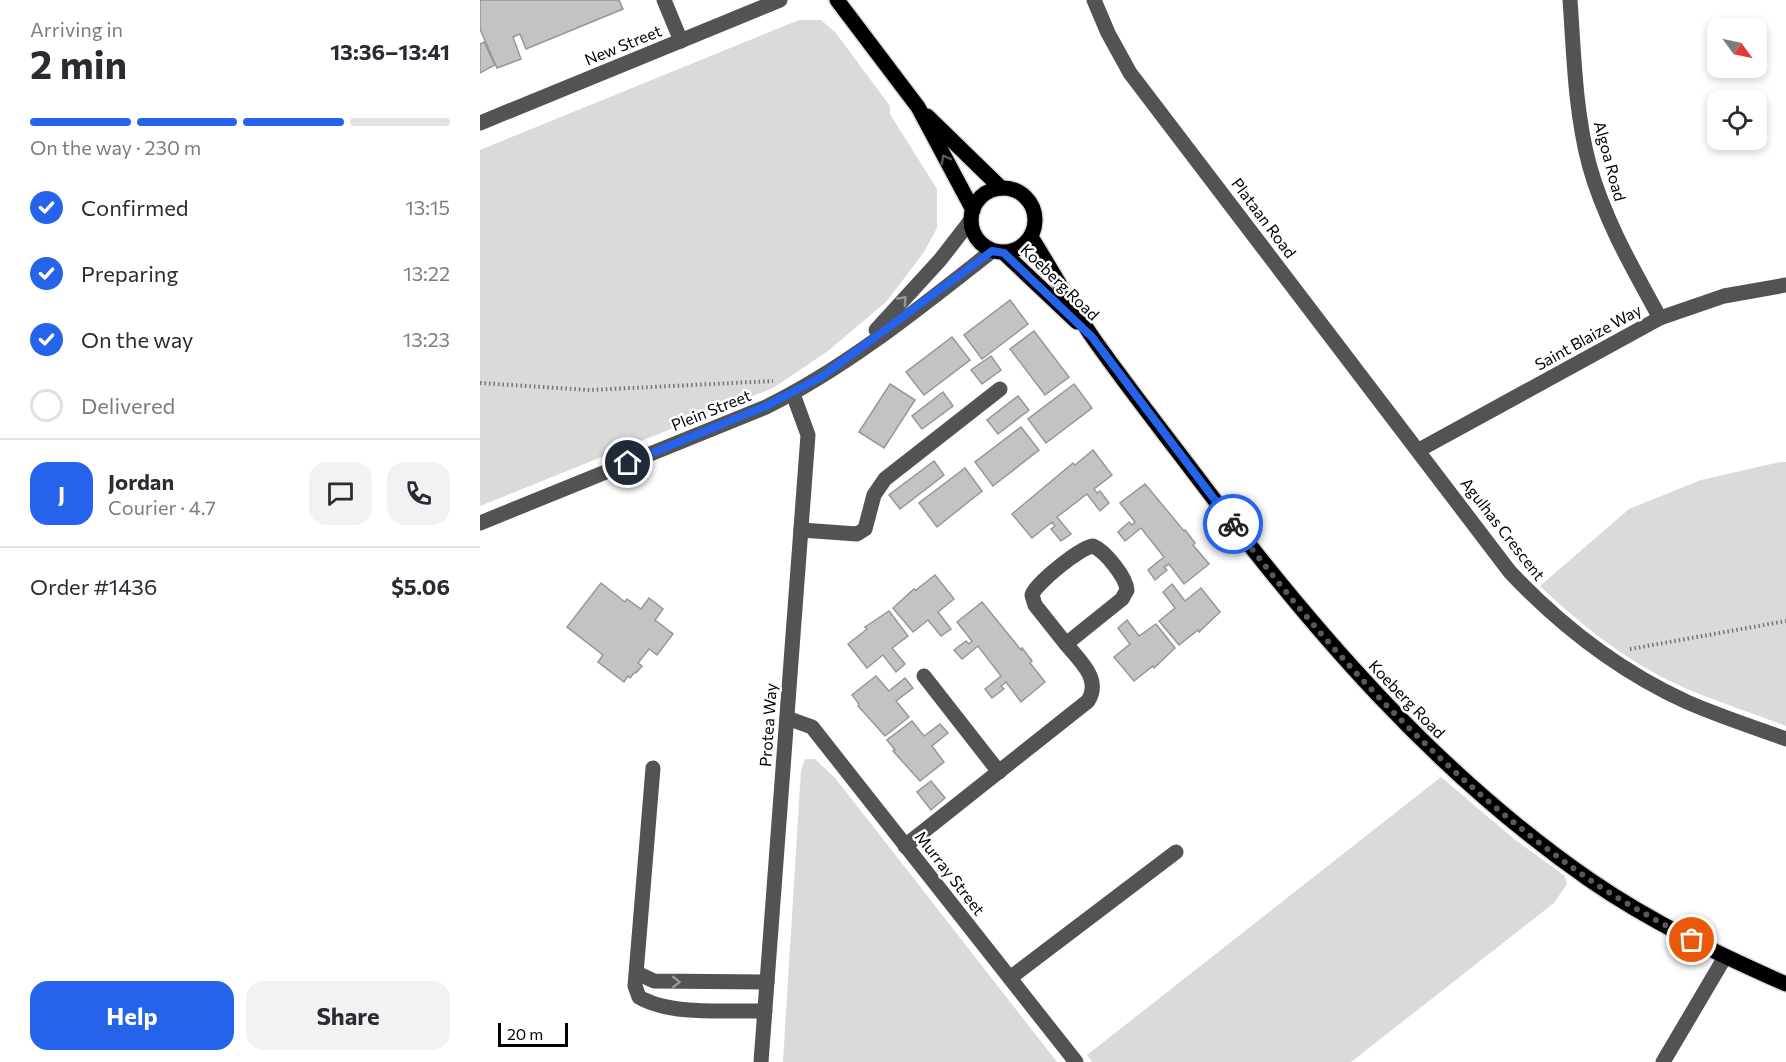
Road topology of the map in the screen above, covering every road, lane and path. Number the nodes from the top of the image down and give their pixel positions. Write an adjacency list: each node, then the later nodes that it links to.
1 (664, 0): 6 (street)
2 (780, 0): 6 (street, New Street)
3 (837, 0): 7 (main road)
4 (1094, 0): 21 (street, Plataan Road)
5 (1570, 0): 14 (street, Algoa Road)
6 (681, 41): 8 (street, New Street)
7 (918, 108): 9 (main road); 10 (main road, one-way to 7)
8 (480, 123)
9 (1001, 188): 10 (main road); 11 (main road)
10 (972, 215): 12 (main road); 16 (street, Plein Street, one-way to 10)
11 (1031, 237): 12 (main road); 15 (main road, Koeberg Road)
12 (998, 252): 15 (main road, Koeberg Road); 16 (street, Plein Street)
13 (1786, 285): 14 (street, Saint Blaize Way)
14 (1660, 318): 21 (street, Saint Blaize Way)
15 (1092, 337): 34 (main road, Koeberg Road)
16 (849, 358): 20 (street, Plein Street)
17 (782, 381): 18 (path)
18 (480, 383)
19 (1000, 389): 23 (street)
20 (793, 394): 22 (street, Plein Street); 23 (street, Protea Way)
21 (1419, 450): 26 (street, Agulhas Crescent)
22 (480, 523)
23 (801, 530): 28 (street, Protea Way)
24 (1786, 621): 26 (path)
25 (1066, 644): 25 (street); 31 (street)
26 (1603, 654): 29 (street, Agulhas Crescent)
27 (924, 676): 31 (street)
28 (787, 718): 32 (street, Murray Street); 37 (street, Protea Way)
29 (1786, 739)
30 (653, 768): 35 (street)
31 (999, 772): 32 (street)
32 (905, 846): 36 (street, Murray Street)
33 (1176, 852): 36 (street)
34 (1725, 957): 38 (main road, Koeberg Road); 42 (street)
35 (637, 973): 37 (street, one-way to 37); 39 (street)
36 (1010, 978): 41 (street, Murray Street)
37 (767, 982): 39 (street, Protea Way)
38 (1786, 984)
39 (765, 1011): 40 (street, Protea Way)
40 (761, 1062)
41 (1076, 1062)
42 (1664, 1062)

